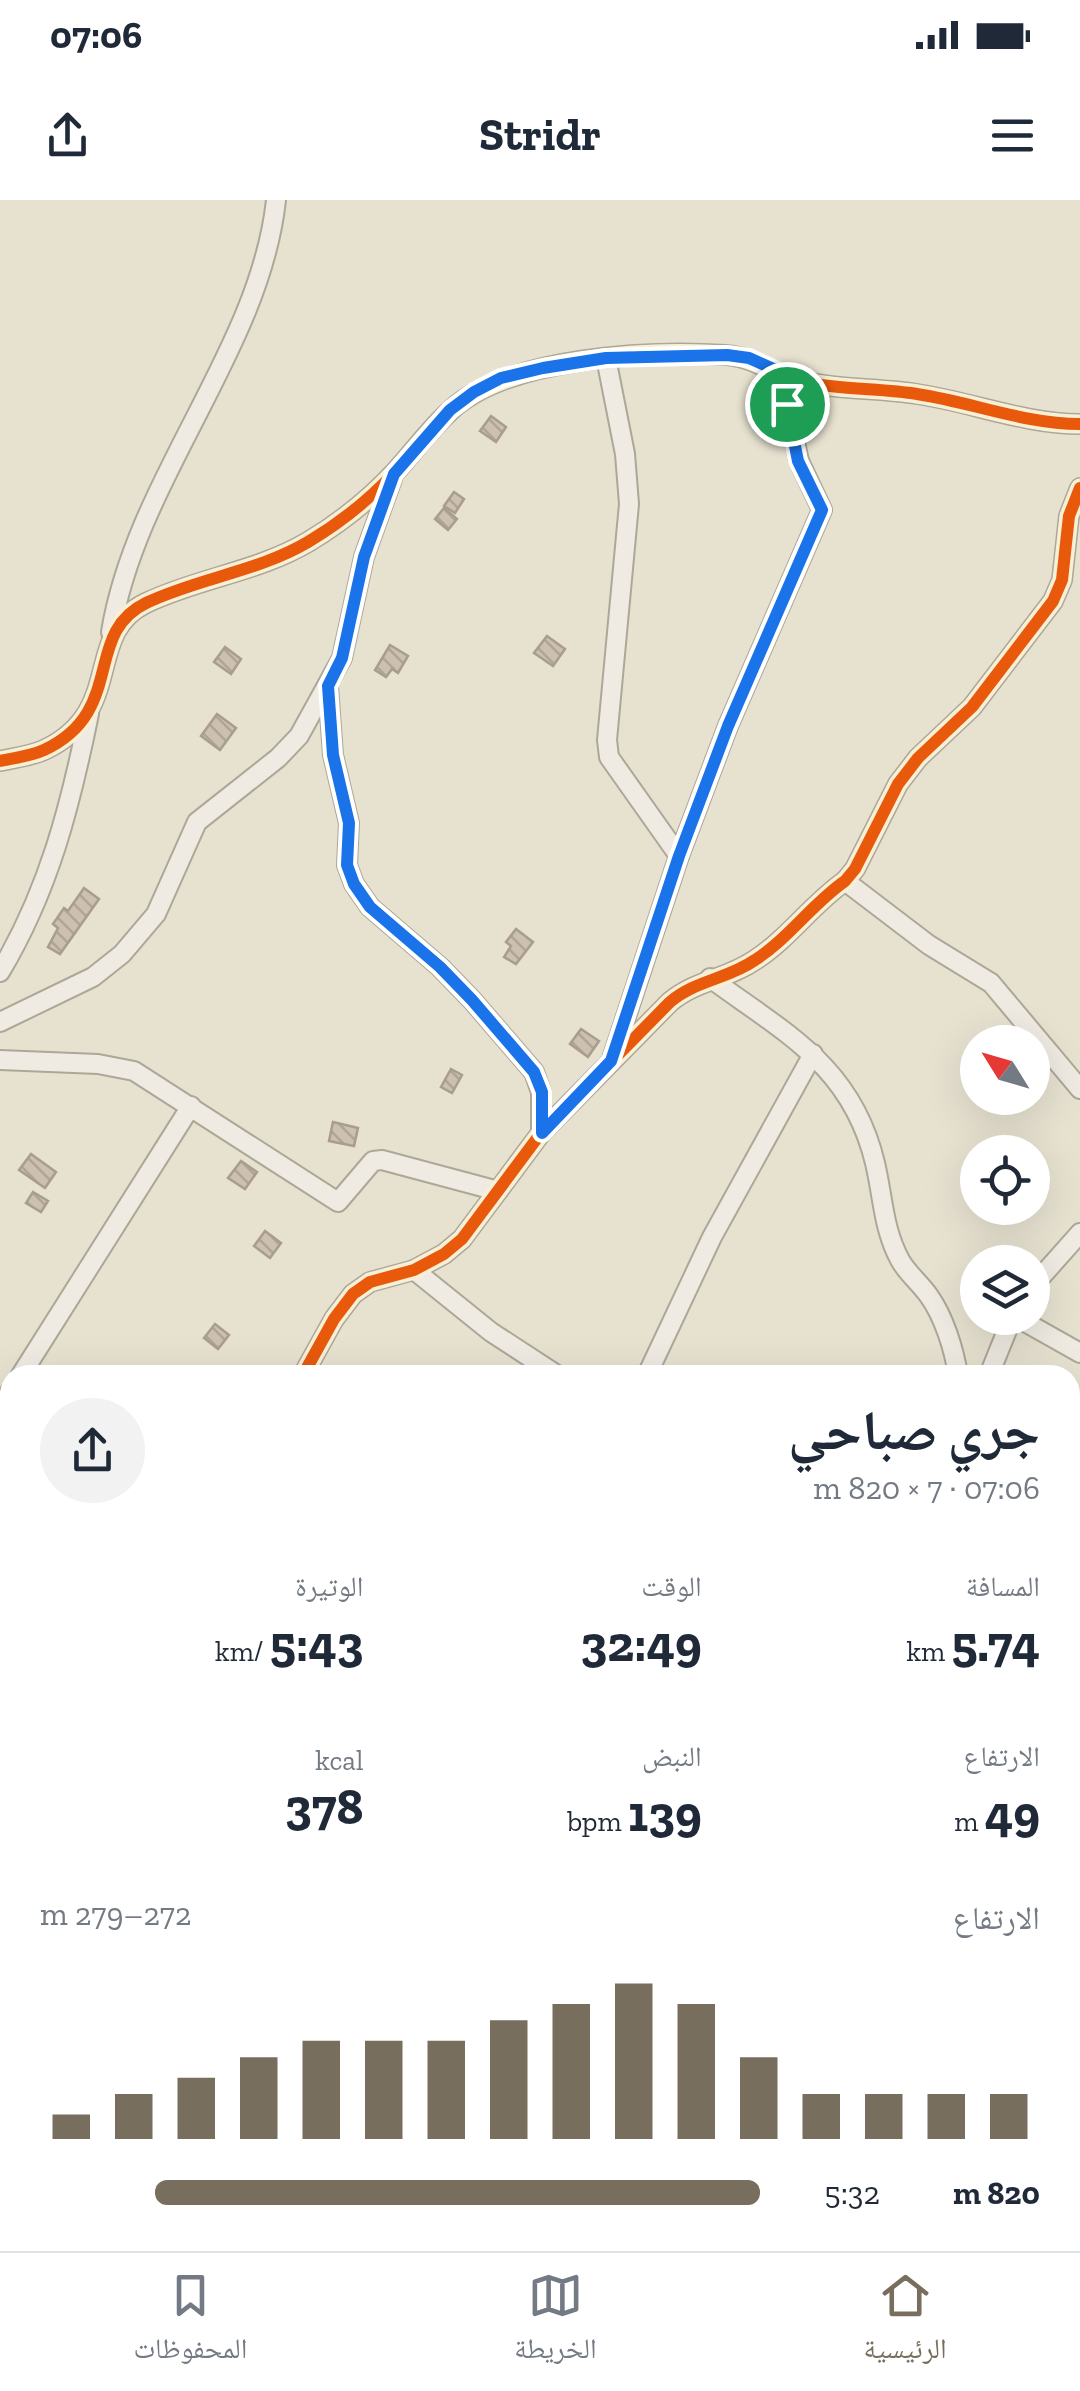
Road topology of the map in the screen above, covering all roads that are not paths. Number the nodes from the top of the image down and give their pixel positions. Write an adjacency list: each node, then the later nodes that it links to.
1 (276, 200): 7 (street)
2 (606, 358): 3 (street); 5 (street); 11 (street)
3 (780, 372): 4 (street); 11 (street)
4 (1080, 424)
5 (394, 474): 7 (street); 8 (street)
6 (1080, 488): 12 (street)
7 (110, 637): 9 (street)
8 (328, 686): 15 (street); 21 (street)
9 (89, 713): 10 (street); 13 (street)
10 (0, 761)
11 (679, 856): 18 (street)
12 (845, 881): 14 (street); 19 (street)
13 (0, 972)
14 (710, 978): 16 (street); 18 (street)
15 (0, 1022)
16 (813, 1054): 32 (street); 33 (street)
17 (0, 1060): 20 (street)
18 (611, 1061): 21 (street)
19 (1080, 1089)
20 (191, 1106): 22 (street); 29 (street)
21 (542, 1133): 22 (street)
22 (498, 1192): 25 (street)
23 (1080, 1233): 24 (street)
24 (1050, 1267)
25 (414, 1270): 30 (street); 31 (street)
26 (1008, 1335): 34 (street)
27 (1047, 1335): 28 (street)
28 (1080, 1353)
29 (27, 1365)
30 (309, 1365)
31 (542, 1365)
32 (652, 1365)
33 (957, 1365)
34 (994, 1365)

